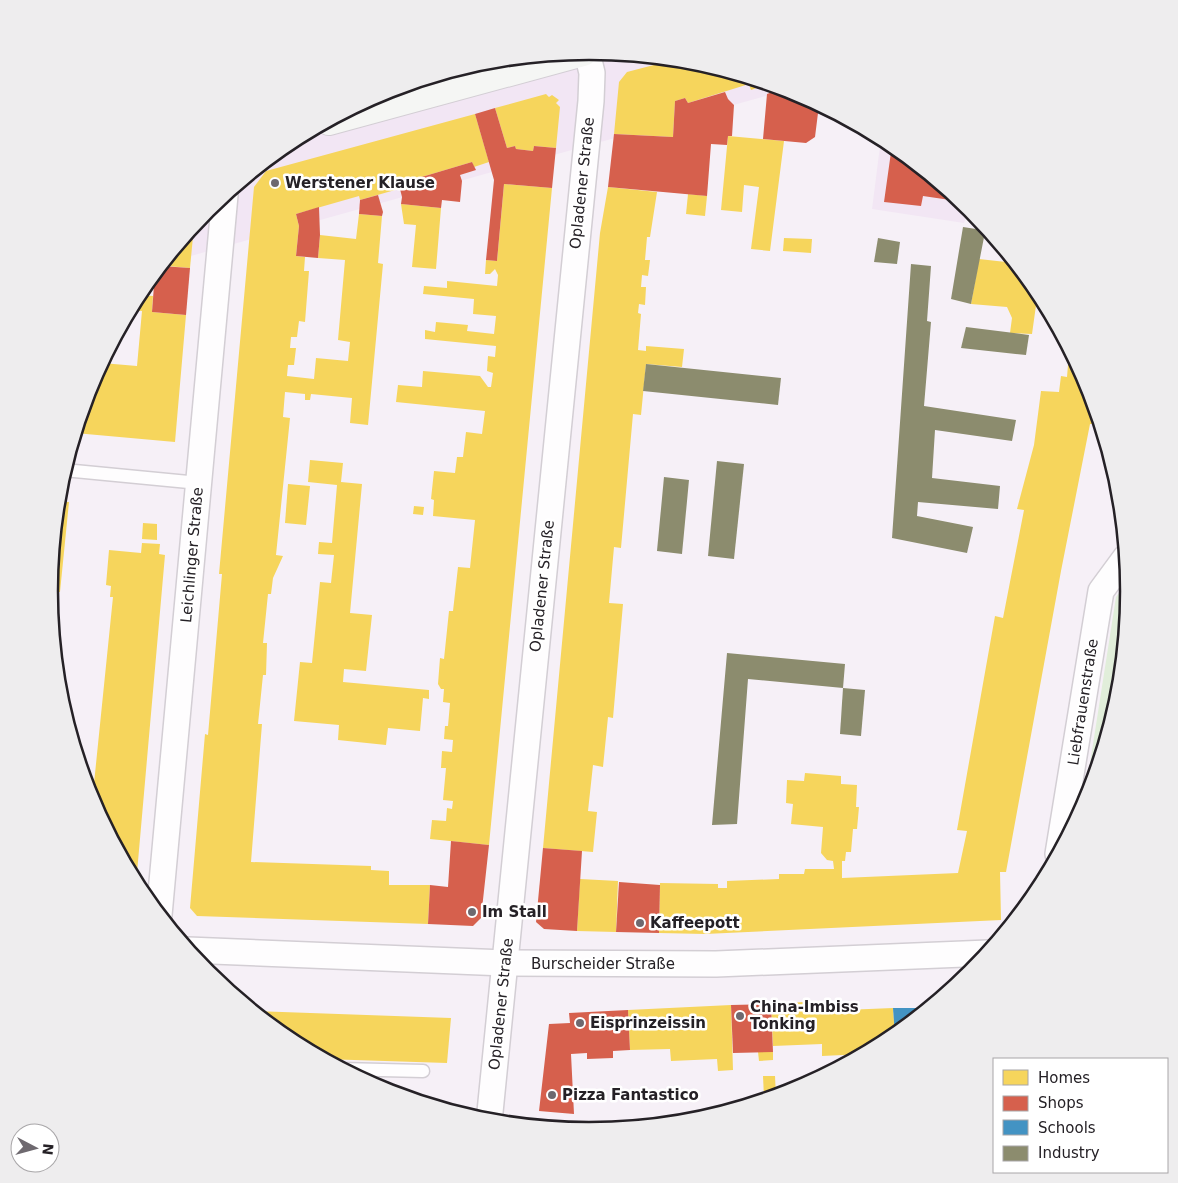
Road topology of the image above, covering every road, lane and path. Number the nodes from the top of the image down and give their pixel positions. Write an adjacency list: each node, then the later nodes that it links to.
1 (588, 60): 12 (street, Opladener Straße)
2 (550, 61): 3 (main road)
3 (358, 113)
4 (224, 206): 6 (street, Leichlinger Straße)
5 (72, 471): 6 (lane)
6 (199, 482): 9 (street, Leichlinger Straße)
7 (1119, 566): 8 (street, Liebfrauenstraße)
8 (1061, 836)
9 (160, 905)
10 (197, 950): 12 (street, Burscheider Straße)
11 (978, 953): 12 (street, Burscheider Straße)
12 (505, 963): 15 (street, Opladener Straße)
13 (355, 1068): 14 (lane)
14 (423, 1070)
15 (490, 1114)

